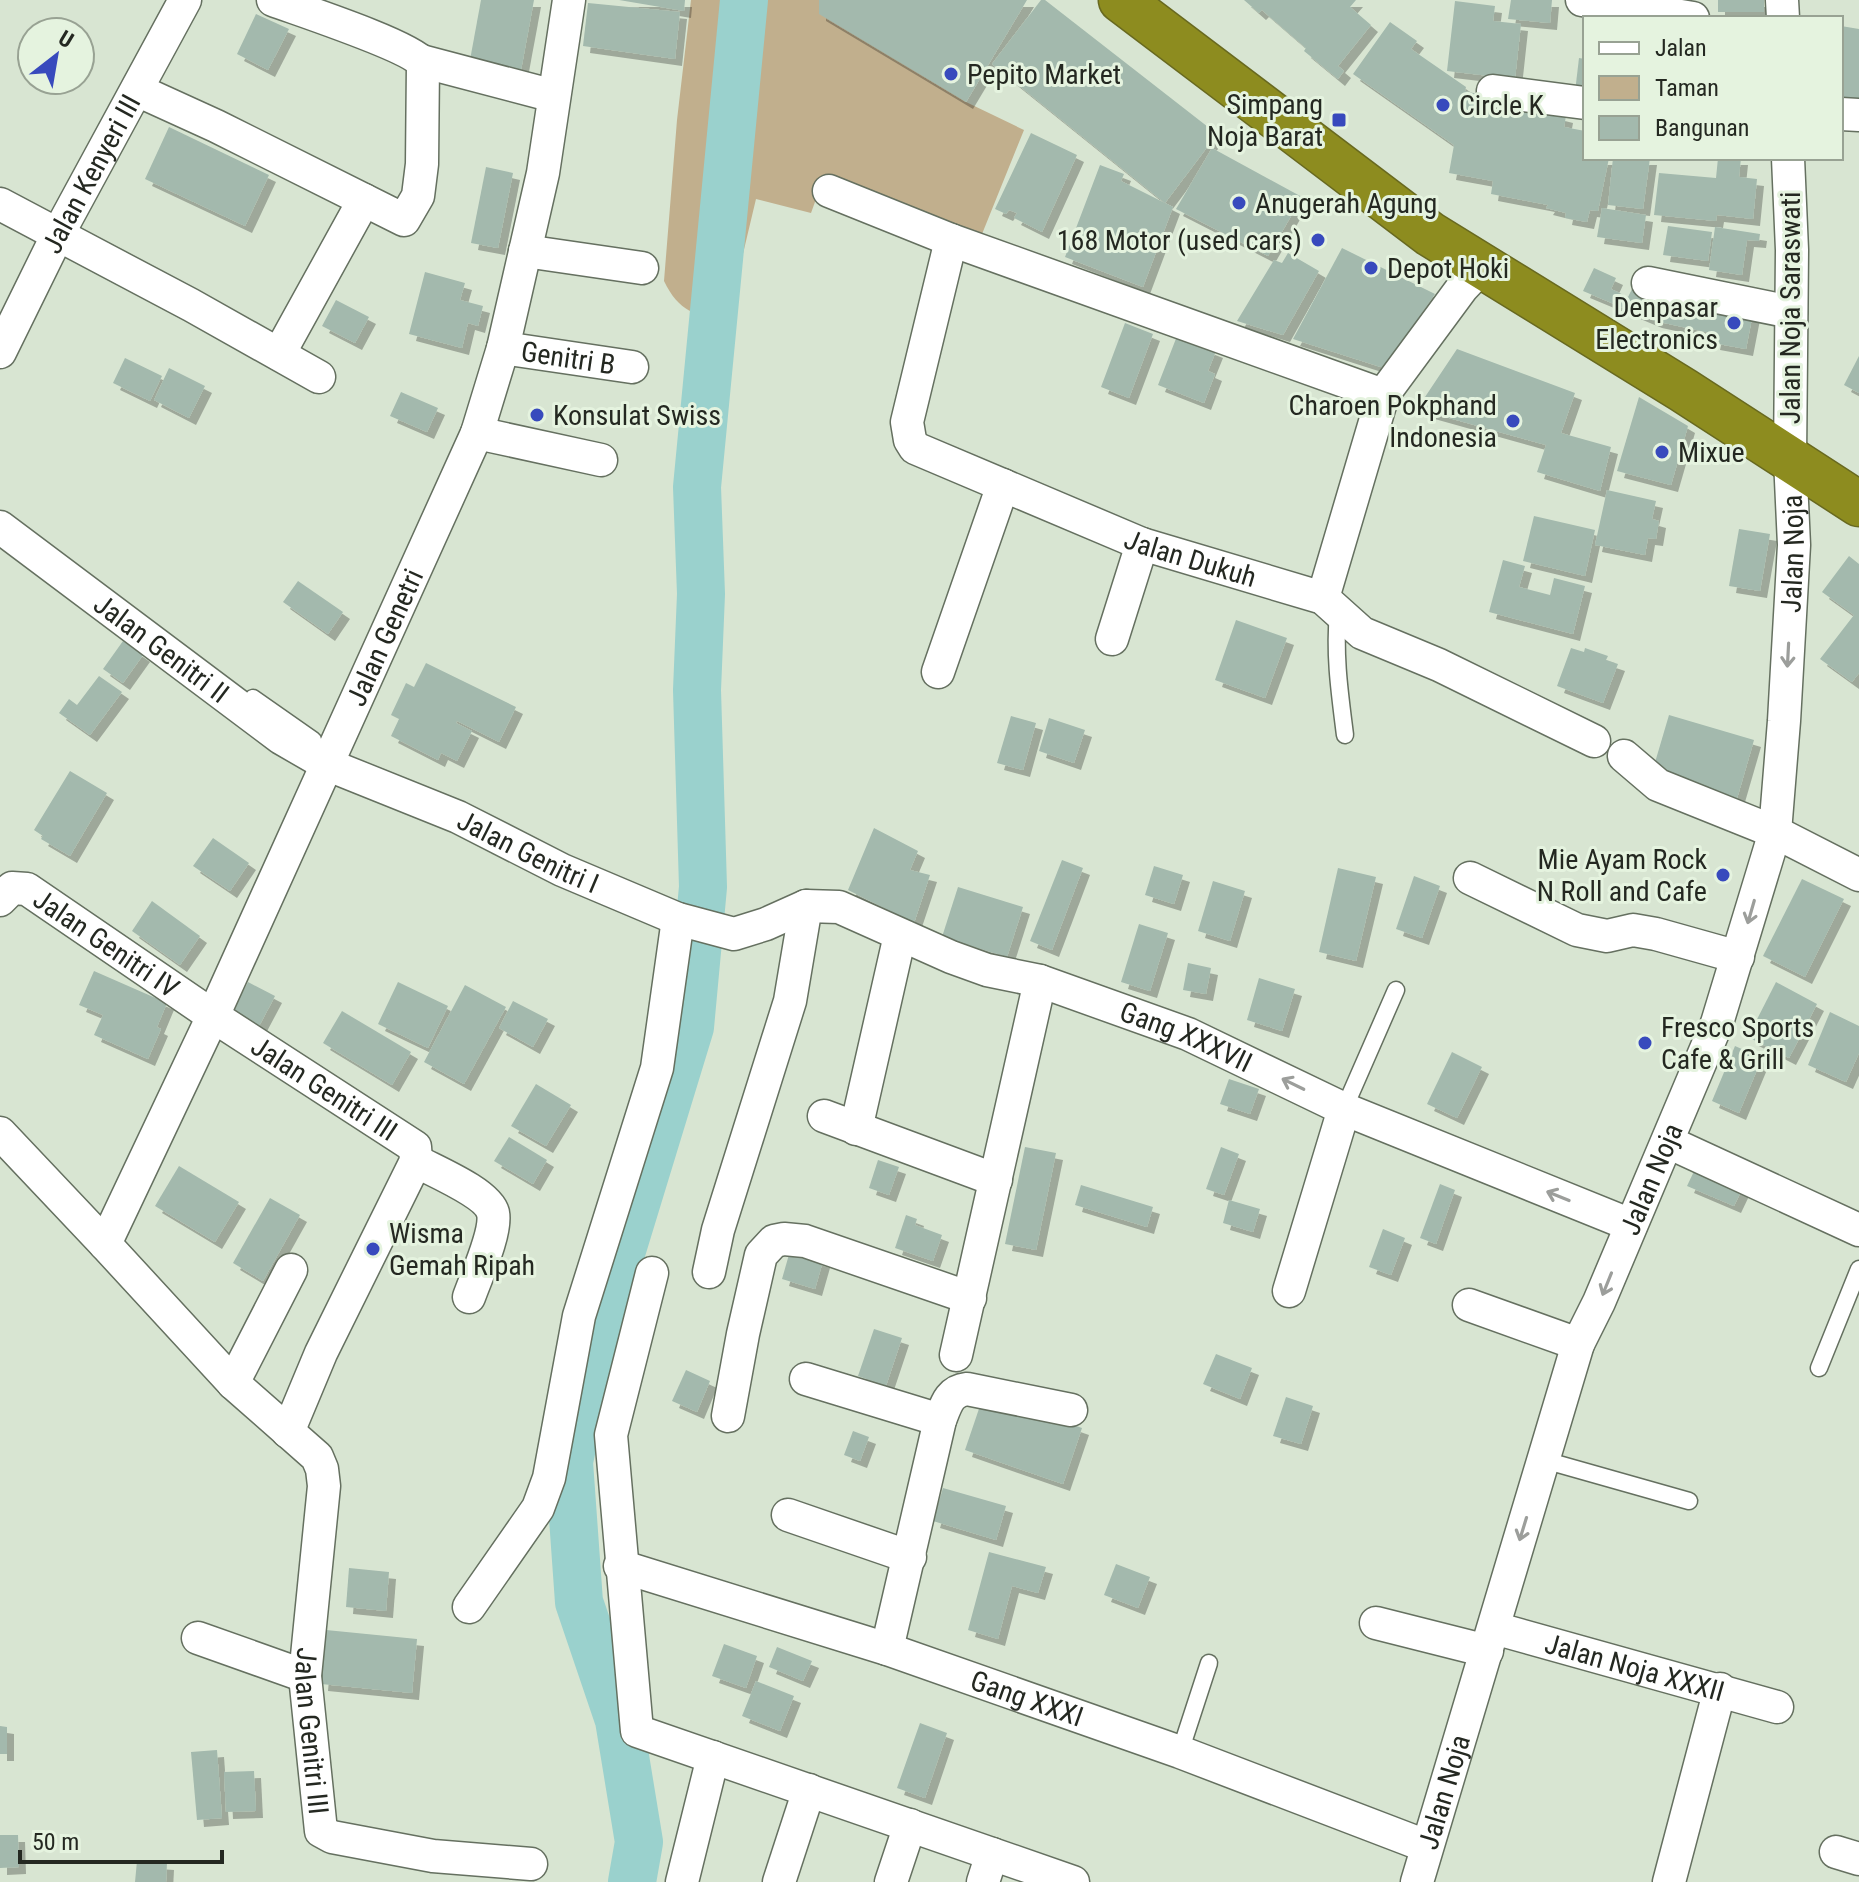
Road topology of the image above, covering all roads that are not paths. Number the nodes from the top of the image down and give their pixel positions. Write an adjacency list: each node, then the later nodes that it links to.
1 (185, 0): 8 (street, Jalan Kenyeri III)
2 (273, 0): 7 (street)
3 (569, 0): 10 (street, Jalan Genetri)
4 (1121, 0): 20 (highway)
5 (1594, 1): 6 (street)
6 (1681, 16)
7 (421, 61): 10 (street); 14 (street)
8 (137, 90): 14 (street); 16 (street, Jalan Kenyeri III)
9 (1493, 91): 11 (street)
10 (554, 96): 18 (street, Jalan Genetri)
11 (1583, 103)
12 (1788, 160): 22 (street, Jalan Noja Saraswati)
13 (829, 191): 17 (street)
14 (364, 200): 25 (street)
15 (0, 204): 16 (street)
16 (57, 236): 24 (street, Jalan Kenyeri III); 25 (street)
17 (951, 240): 28 (street); 32 (street, Jalan Dukuh)
18 (525, 251): 19 (street); 23 (street, Jalan Genetri)
19 (642, 268)
20 (1481, 268): 28 (street); 31 (highway)
21 (1648, 283): 22 (street)
22 (1791, 312): 31 (street, Jalan Noja Saraswati)
23 (503, 348): 26 (street, Genitri B); 29 (street, Jalan Genetri)
24 (0, 352)
25 (279, 354): 27 (street)
26 (632, 367)
27 (319, 377)
28 (1383, 395): 36 (street)
29 (477, 433): 30 (street); 43 (street, Jalan Genetri)
30 (601, 460)
31 (1791, 476): 33 (highway); 44 (street, Jalan Noja, one-way to 44)
32 (1003, 485): 35 (street, Jalan Dukuh); 39 (street)
33 (1859, 504)
34 (0, 527): 43 (street, Jalan Genitri II)
35 (1142, 544): 36 (street, Jalan Dukuh); 37 (street)
36 (1330, 606): 40 (lane); 41 (street, Jalan Dukuh)
37 (1112, 639)
38 (206, 665): 43 (lane)
39 (938, 672)
40 (1345, 735)
41 (1594, 741)
42 (1624, 756): 44 (street)
43 (329, 757): 49 (street, Jalan Genitri I); 55 (street, Jalan Genetri)
44 (1775, 832): 45 (street); 52 (street, Jalan Noja, one-way to 52)
45 (1859, 875)
46 (1470, 878): 52 (street)
47 (0, 900): 55 (street, Jalan Genitri IV)
48 (806, 906): 50 (street, Gang XXXVII); 51 (street, Gang XXXVII); 68 (street)
49 (682, 920): 50 (street, Jalan Genitri I); 88 (street)
50 (734, 934)
51 (900, 935): 53 (street, Gang XXXVII); 58 (street)
52 (1738, 957): 60 (street, Jalan Noja)
53 (1040, 981): 56 (street, Gang XXXVII, one-way to 53); 62 (street)
54 (1396, 990): 56 (lane)
55 (213, 1016): 61 (street, Jalan Genitri III); 65 (street, Jalan Genetri)
56 (1344, 1109): 63 (street, Gang XXXVII, one-way to 56); 70 (street)
57 (824, 1116): 58 (street)
58 (856, 1129): 62 (street)
59 (0, 1133): 65 (street, Jalan Genitri III)
60 (1668, 1142): 63 (street, Jalan Noja); 64 (street)
61 (416, 1161): 71 (street); 82 (street, Jalan Genitri III)
62 (996, 1180): 72 (street)
63 (1631, 1225): 74 (street, Jalan Noja, one-way to 74)
64 (1859, 1230)
65 (105, 1244): 78 (street, Jalan Genitri III)
66 (1859, 1269): 76 (lane)
67 (291, 1270): 78 (street)
68 (709, 1272)
69 (652, 1273): 87 (street)
70 (1289, 1291)
71 (469, 1297)
72 (970, 1298): 75 (street); 80 (street)
73 (1469, 1305): 74 (street)
74 (1578, 1344): 83 (street, Jalan Noja)
75 (956, 1355)
76 (1819, 1368)
77 (806, 1379): 81 (street)
78 (233, 1383): 82 (street, Jalan Genitri III)
79 (1071, 1410): 81 (street)
80 (728, 1416)
81 (940, 1420): 86 (street)
82 (288, 1432): 94 (street, Jalan Genitri III)
83 (1544, 1460): 84 (lane); 91 (street, Jalan Noja, one-way to 91)
84 (1689, 1501)
85 (788, 1515): 86 (street)
86 (910, 1557): 92 (street)
87 (620, 1566): 92 (street, Gang XXXI); 98 (street)
88 (469, 1607)
89 (1376, 1623): 91 (street, Jalan Noja XXXII)
90 (198, 1638): 94 (street)
91 (1490, 1639): 95 (street, Jalan Noja XXXII); 101 (street, Jalan Noja)
92 (887, 1649): 97 (street, Gang XXXI)
93 (1209, 1663): 97 (lane)
94 (305, 1676): 104 (street, Jalan Genitri III)
95 (1720, 1689): 96 (street, Jalan Noja XXXII); 110 (street)
96 (1777, 1707)
97 (1180, 1752): 101 (street, Gang XXXI)
98 (713, 1757): 99 (street); 105 (street)
99 (809, 1790): 100 (street); 106 (street)
100 (910, 1825): 103 (street); 107 (street)
101 (1426, 1846): 109 (street, Jalan Noja)
102 (531, 1864): 104 (street, Jalan Genitri III)
103 (988, 1868): 108 (street)
104 (431, 1869)
105 (682, 1882)
106 (779, 1882)
107 (891, 1882)
108 (1073, 1882)
109 (1417, 1882)
110 (1669, 1882)

